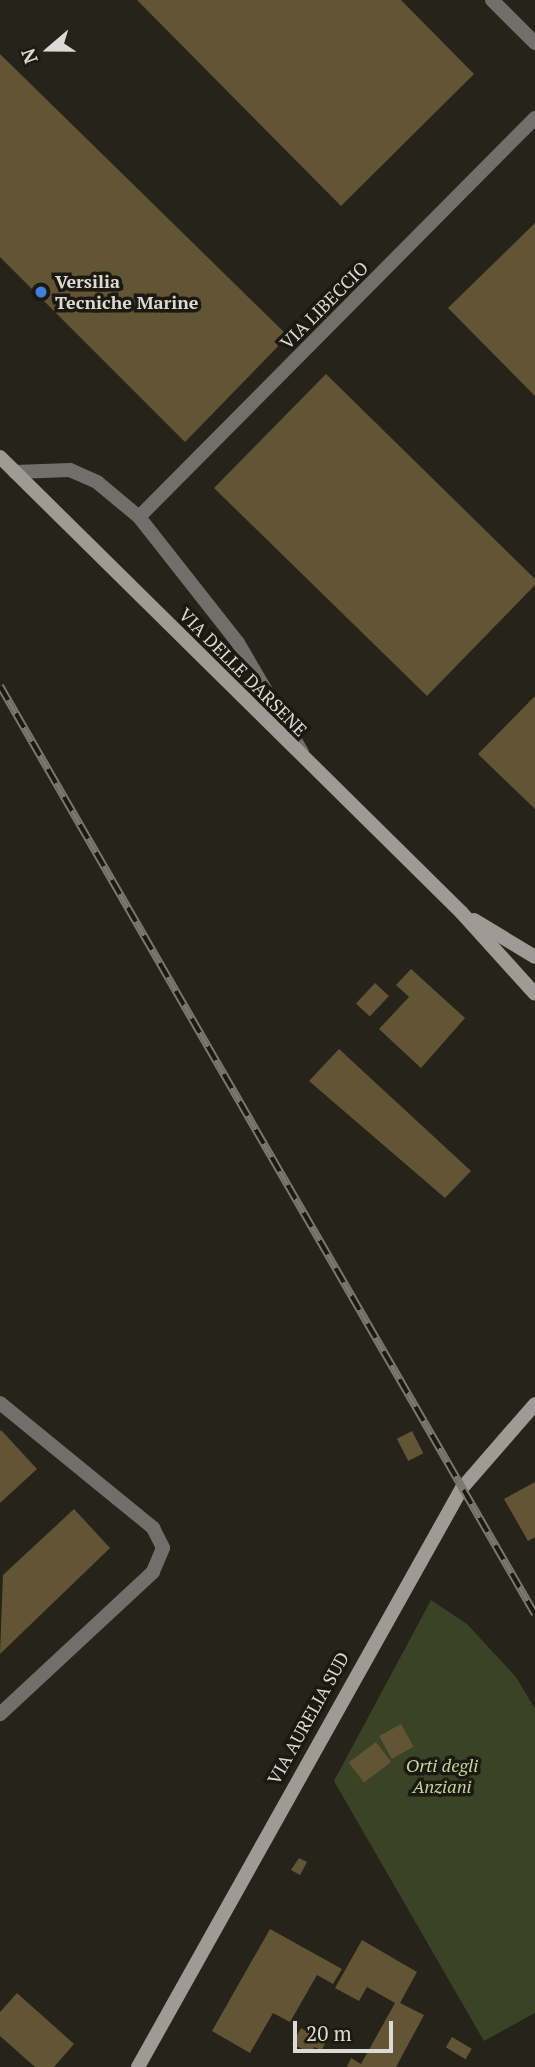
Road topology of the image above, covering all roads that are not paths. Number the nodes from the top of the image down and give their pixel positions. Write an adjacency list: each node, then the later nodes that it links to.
1 (492, 0): 2 (street)
2 (535, 43)
3 (535, 118): 6 (street, VIA LIBECCIO)
4 (0, 457): 5 (street, VIA DELLE DARSENE)
5 (15, 472): 6 (street); 7 (street, VIA DELLE DARSENE)
6 (139, 517): 7 (street)
7 (308, 763): 8 (street, VIA DELLE DARSENE)
8 (461, 912): 9 (street, VIA DELLE DARSENE); 11 (street, VIA DELLE DARSENE)
9 (530, 954): 10 (street, VIA DELLE DARSENE)
10 (535, 965)
11 (535, 994)
12 (0, 1403): 14 (street)
13 (535, 1404): 15 (street, VIA AURELIA SUD)
14 (0, 1714)
15 (138, 2067)

